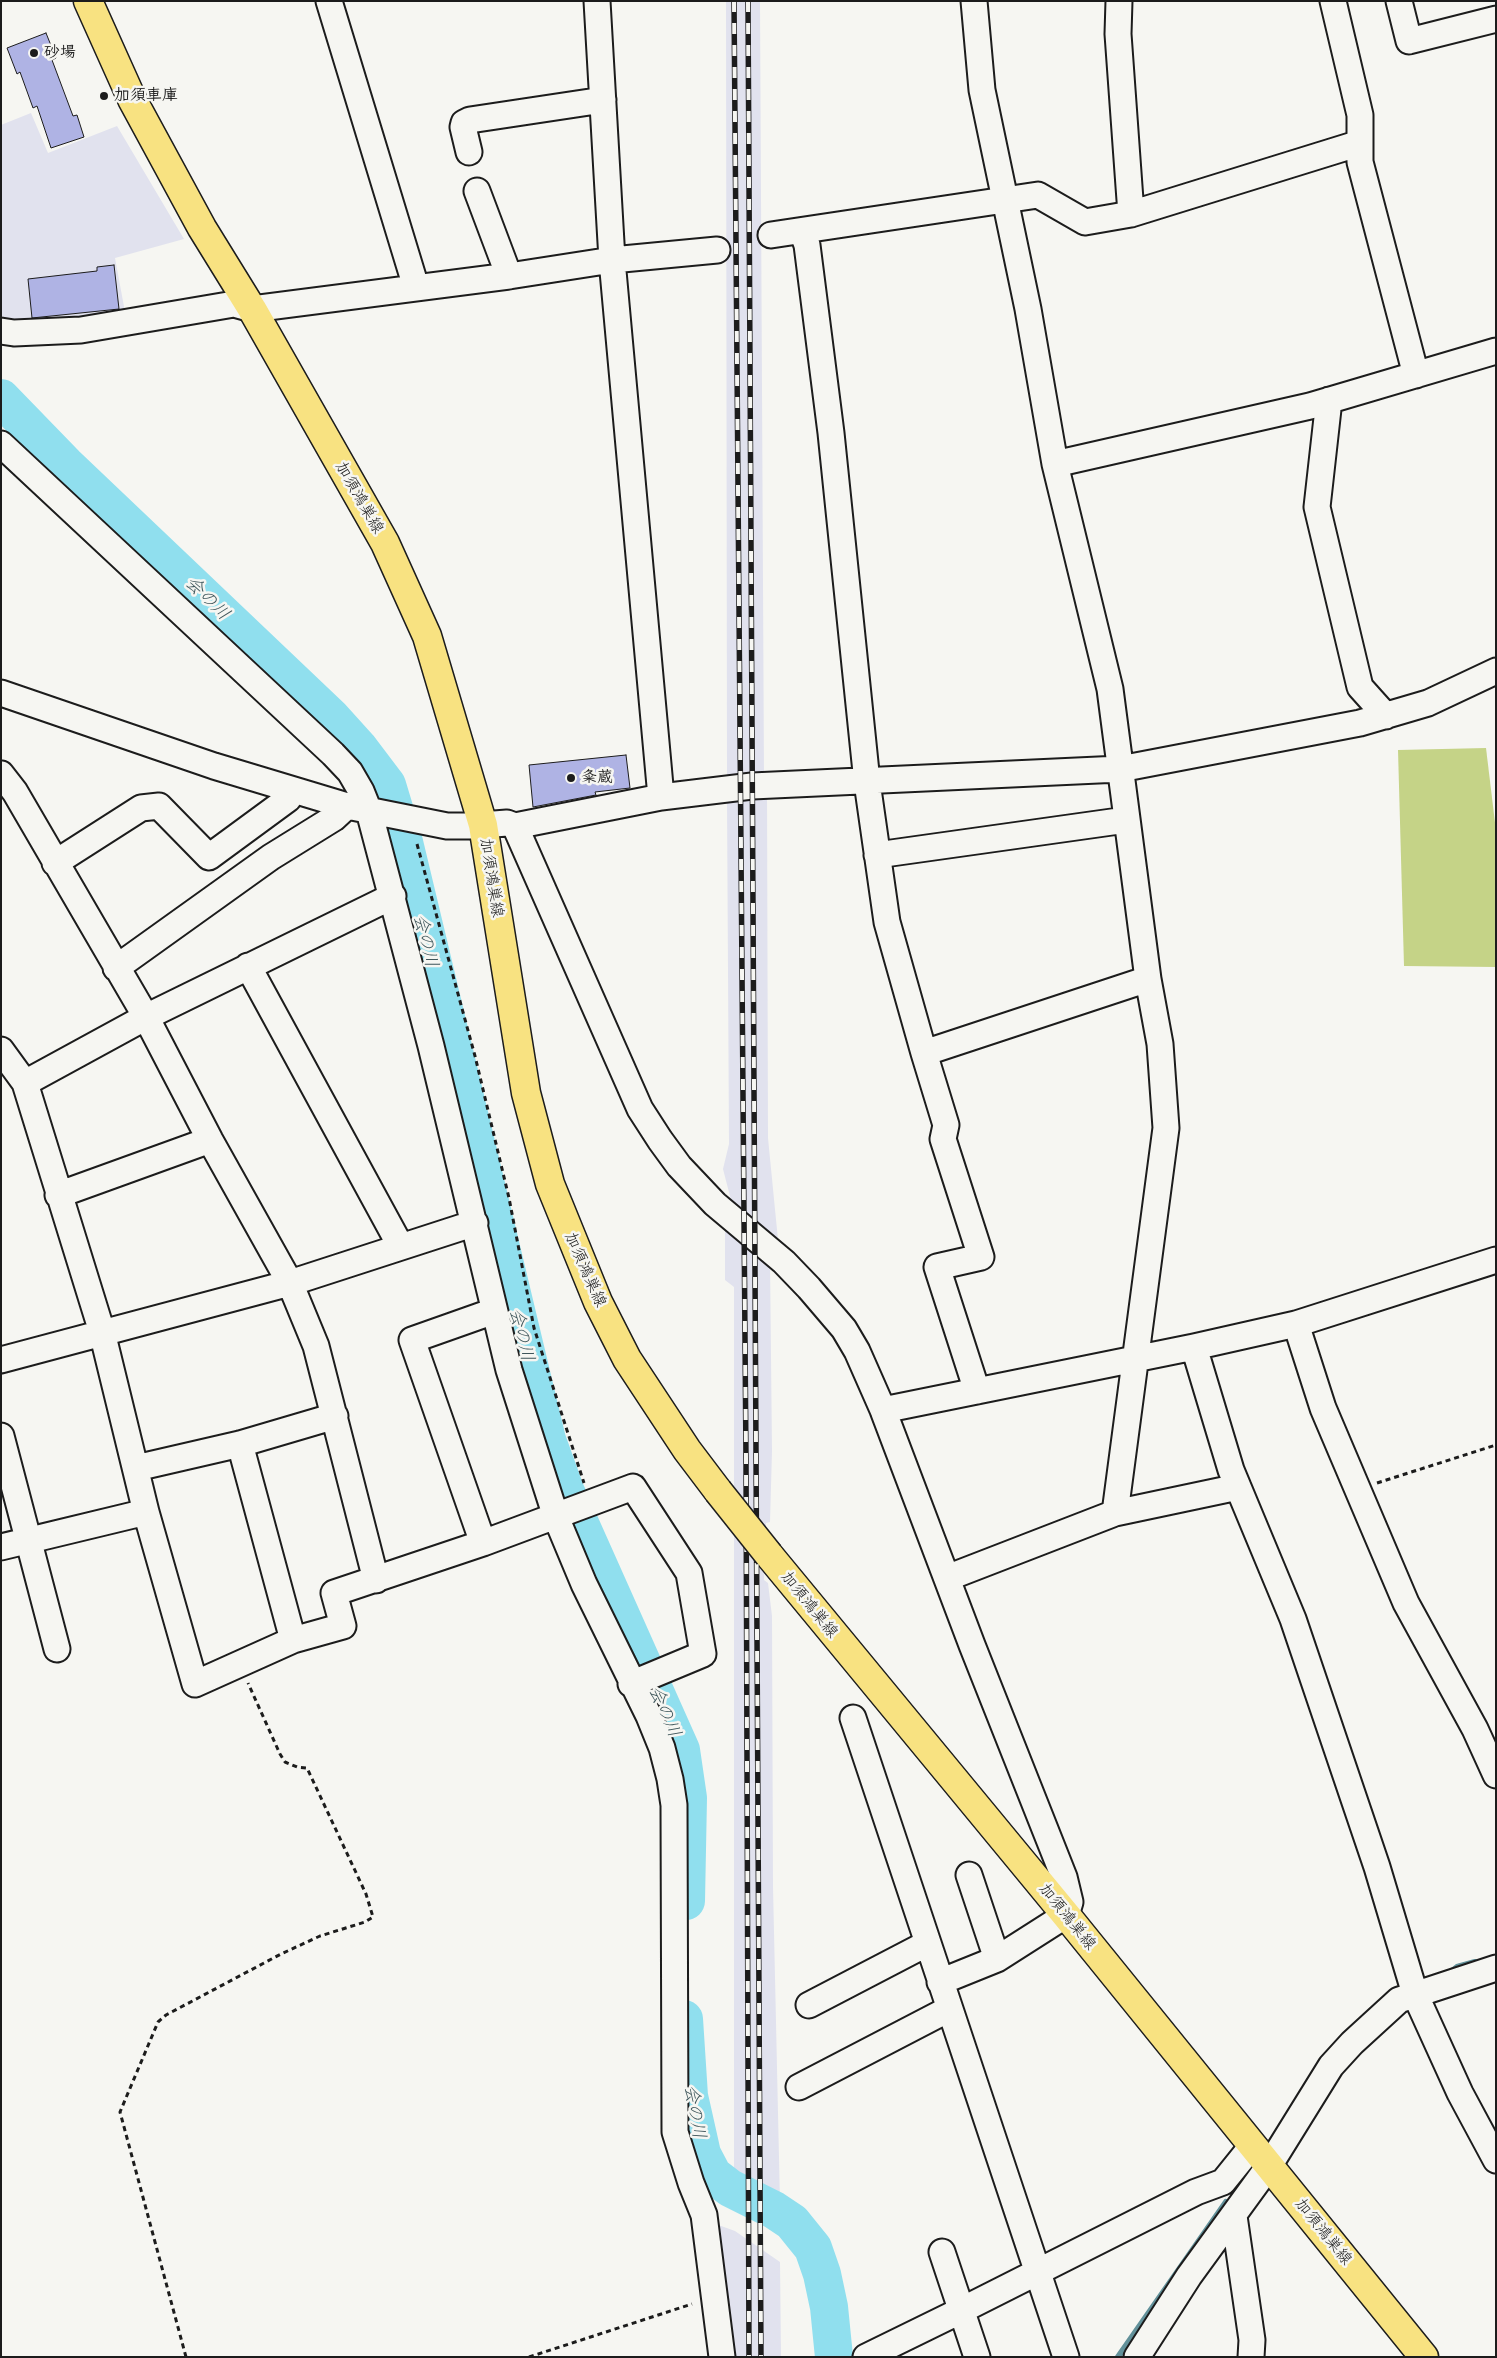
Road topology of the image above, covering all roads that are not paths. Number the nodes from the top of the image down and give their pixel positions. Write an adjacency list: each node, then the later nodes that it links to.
1 (88, 1): 21 (main road, 加須鴻巣線)
2 (329, 1): 20 (street)
3 (597, 1): 9 (street)
4 (974, 1): 13 (street)
5 (1119, 1): 14 (street)
6 (1333, 1): 10 (street)
7 (1399, 1): 8 (street)
8 (1496, 20)
9 (603, 100): 11 (street); 18 (street)
10 (1360, 143): 14 (street); 24 (street)
11 (469, 152)
12 (476, 191): 19 (street)
13 (1006, 199): 14 (street); 15 (street); 27 (street)
14 (1131, 214)
15 (802, 231): 16 (street); 32 (street)
16 (771, 235)
17 (717, 250): 18 (street)
18 (612, 260): 19 (street); 35 (street)
19 (509, 276): 20 (street)
20 (416, 287): 21 (street)
21 (252, 309): 22 (street); 38 (main road, 加須鴻巣線)
22 (1, 331)
23 (1496, 351): 24 (street)
24 (1416, 375): 25 (street)
25 (1329, 400): 27 (street); 30 (street)
26 (1, 444): 36 (street)
27 (1055, 464): 31 (street)
28 (1496, 670): 30 (street)
29 (1, 693): 34 (street)
30 (1386, 716): 31 (street)
31 (1120, 769): 32 (street); 37 (street)
32 (866, 782): 35 (street); 40 (street)
33 (6, 789): 41 (street)
34 (294, 791): 36 (street); 41 (street)
35 (661, 797): 39 (street)
36 (365, 810): 38 (street); 42 (street); 44 (street)
37 (1126, 820): 40 (street); 45 (street)
38 (483, 826): 39 (street); 83 (main road, 加須鴻巣線, bridge)
39 (515, 826): 63 (street)
40 (877, 855): 48 (street)
41 (55, 863): 44 (street)
42 (393, 896): 43 (street); 52 (street)
43 (248, 966): 46 (street); 53 (street)
44 (116, 968): 46 (street)
45 (1148, 979): 48 (street); 60 (street)
46 (146, 1017): 49 (street); 50 (street)
47 (1, 1050): 49 (street)
48 (924, 1053): 62 (street)
49 (24, 1083): 51 (street)
50 (210, 1140): 51 (street); 55 (street)
51 (58, 1195): 58 (street)
52 (475, 1223): 53 (street); 56 (street)
53 (401, 1247): 55 (street)
54 (1496, 1260): 57 (street)
55 (290, 1282): 58 (street); 64 (street)
56 (494, 1311): 69 (street); 73 (street)
57 (1296, 1324): 59 (street); 81 (street)
58 (102, 1332): 61 (street); 67 (street)
59 (1194, 1347): 60 (street); 68 (street)
60 (1137, 1357): 62 (street); 71 (street)
61 (1, 1360)
62 (977, 1391): 63 (street)
63 (883, 1410): 75 (street)
64 (335, 1416): 66 (street); 76 (street)
65 (1, 1436): 72 (street)
66 (240, 1444): 67 (street); 77 (street)
67 (136, 1468): 70 (street)
68 (1238, 1487): 71 (street); 88 (street)
69 (574, 1510): 73 (street); 79 (street); 79 (street)
70 (146, 1512): 72 (street); 77 (street)
71 (1115, 1513): 75 (street)
72 (29, 1541): 74 (street); 78 (street)
73 (483, 1543): 76 (street)
74 (1, 1547)
75 (947, 1578): 83 (street)
76 (376, 1580): 77 (street)
77 (293, 1640)
78 (57, 1649)
79 (634, 1685): 100 (street)
80 (852, 1718): 84 (street)
81 (1496, 1775)
82 (970, 1875): 85 (street)
83 (1066, 1915): 85 (street); 92 (main road, 加須鴻巣線)
84 (928, 1944): 87 (street); 89 (street)
85 (997, 1959): 87 (street)
86 (1496, 1968): 88 (street)
87 (940, 1982): 90 (street)
88 (1415, 1994): 92 (street); 93 (street)
89 (809, 2005)
90 (950, 2009): 91 (street); 98 (street)
91 (799, 2087)
92 (1261, 2156): 94 (street); 95 (street); 106 (main road, 加須鴻巣線)
93 (1496, 2160)
94 (1231, 2172): 95 (street); 98 (street)
95 (1250, 2192): 96 (street)
96 (1234, 2216): 104 (street); 105 (street)
97 (942, 2252): 99 (street)
98 (1037, 2272): 99 (street); 103 (street)
99 (962, 2310): 101 (street); 102 (street)
100 (722, 2357)
101 (866, 2357)
102 (977, 2357)
103 (1066, 2357)
104 (1137, 2357)
105 (1251, 2357)
106 (1424, 2357)

